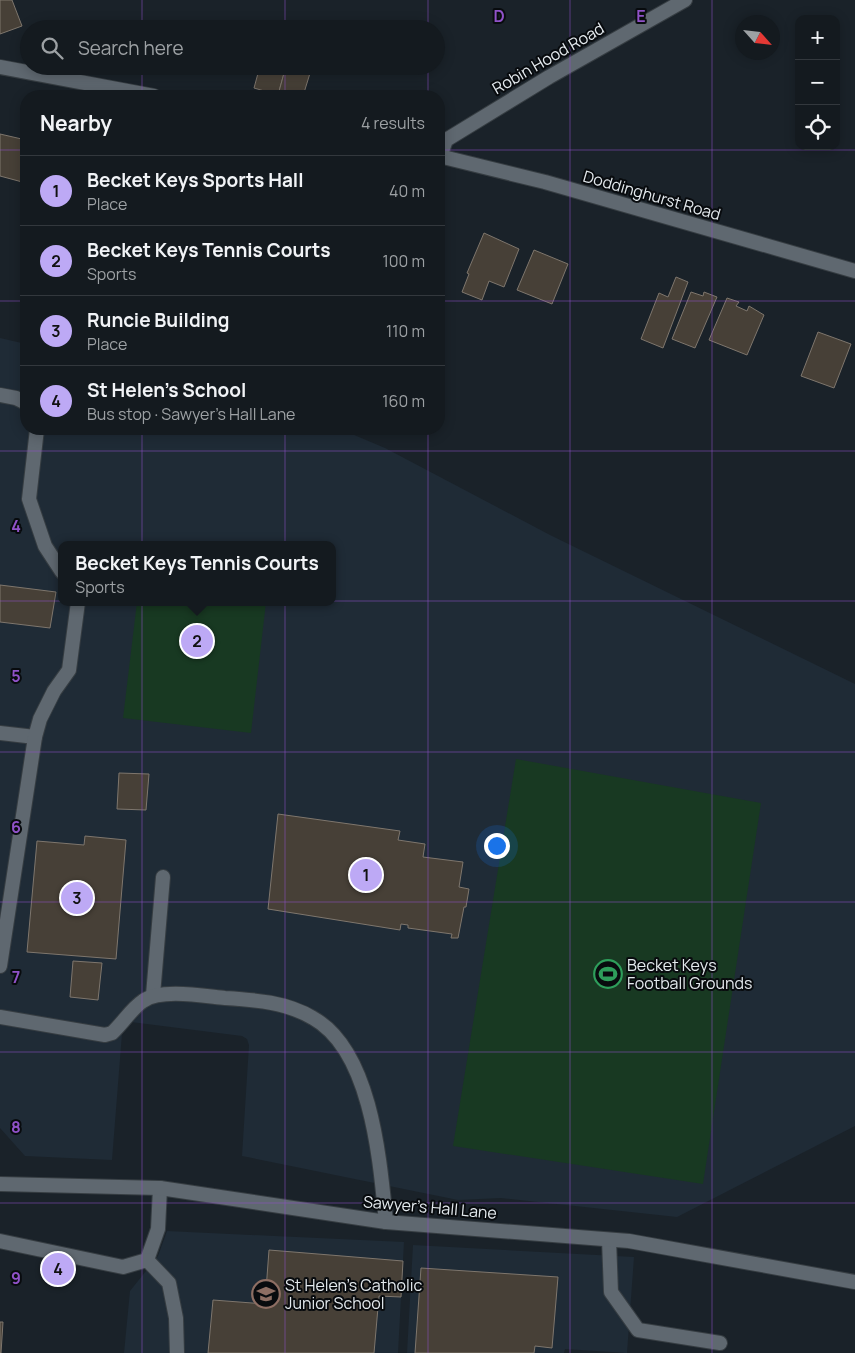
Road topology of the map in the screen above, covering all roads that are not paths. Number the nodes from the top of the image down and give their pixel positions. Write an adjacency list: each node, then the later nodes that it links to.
1 (684, 0): 6 (street, Robin Hood Road)
2 (0, 67): 3 (street)
3 (20, 71)
4 (42, 75): 5 (street)
5 (122, 90)
6 (445, 142)
7 (445, 158): 8 (street, Doddinghurst Road)
8 (855, 272)
9 (0, 395): 10 (street)
10 (20, 400)
11 (36, 435): 12 (street)
12 (58, 566)
13 (77, 606): 15 (street)
14 (0, 733): 15 (street)
15 (35, 737): 17 (street)
16 (162, 878): 18 (street)
17 (0, 966)
18 (153, 995): 19 (street); 22 (street)
19 (0, 1017)
20 (0, 1184): 21 (street, Sawyer's Hall Lane)
21 (160, 1188): 22 (street, Sawyer's Hall Lane); 25 (street)
22 (386, 1222): 23 (street, Sawyer's Hall Lane)
23 (609, 1240): 26 (street, Sawyer's Hall Lane); 27 (street)
24 (0, 1241): 25 (street)
25 (147, 1260): 28 (street)
26 (855, 1282)
27 (720, 1343)
28 (177, 1353)

